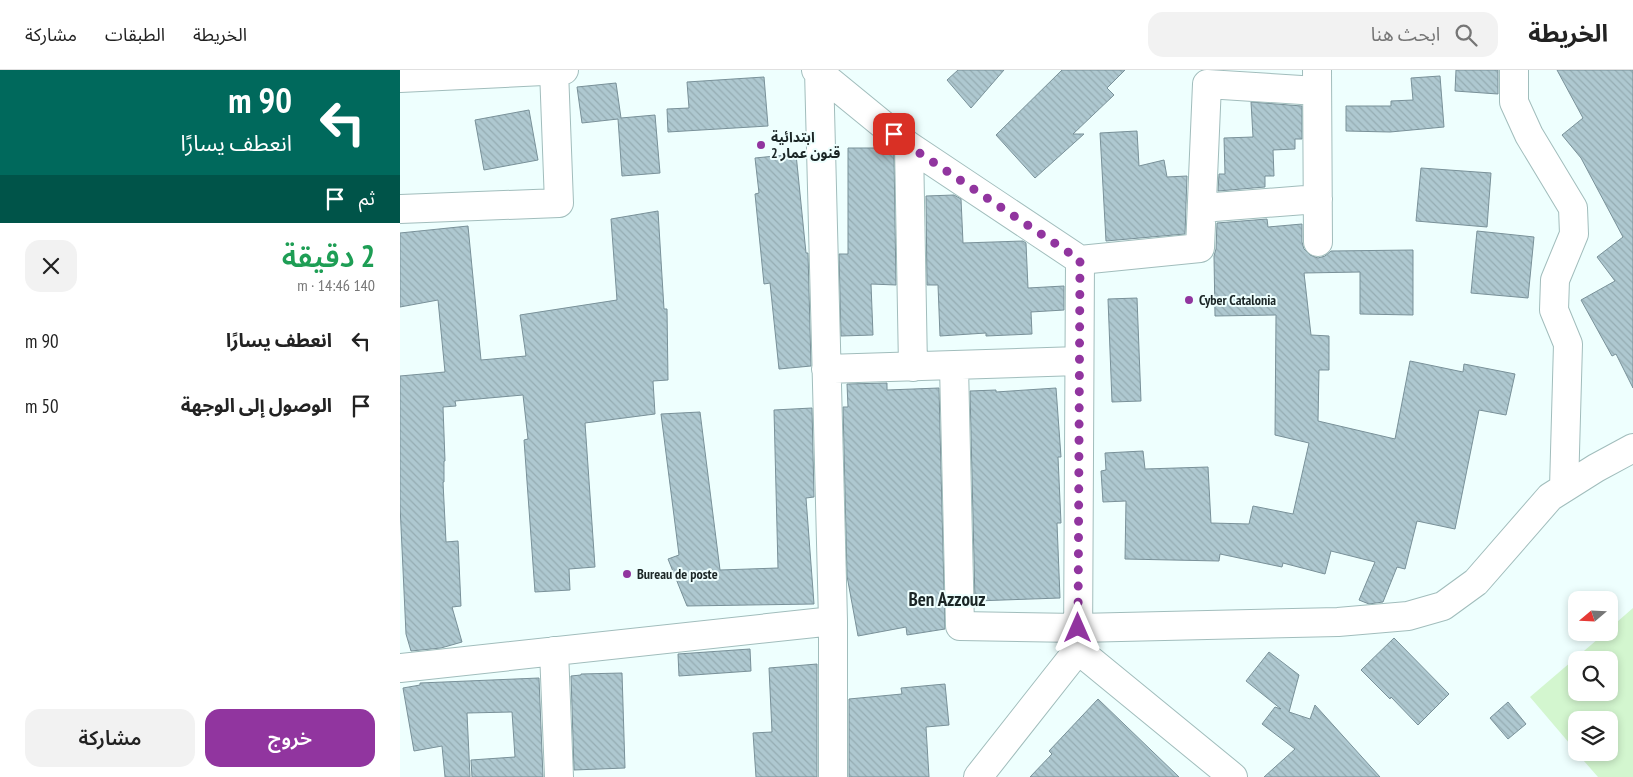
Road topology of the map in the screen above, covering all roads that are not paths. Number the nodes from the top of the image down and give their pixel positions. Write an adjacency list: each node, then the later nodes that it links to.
1 (554, 70): 2 (street); 5 (street); 10 (street)
2 (564, 70)
3 (818, 70): 7 (street); 16 (street)
4 (1514, 70): 18 (street)
5 (400, 78)
6 (1317, 80): 8 (street); 9 (street)
7 (909, 146): 12 (street); 15 (street)
8 (1318, 199): 9 (street); 11 (street)
9 (1202, 208): 12 (street)
10 (400, 209)
11 (1318, 242)
12 (1080, 260): 13 (street)
13 (1079, 361): 14 (street); 20 (street)
14 (954, 366): 15 (street); 20 (street)
15 (913, 367): 16 (street)
16 (826, 369): 19 (street)
17 (1633, 448): 18 (street)
18 (1564, 488): 20 (street)
19 (833, 620): 21 (street); 24 (street)
20 (1078, 639): 25 (street); 26 (street)
21 (554, 651): 22 (street); 23 (street)
22 (400, 668)
23 (559, 777)
24 (834, 777)
25 (978, 777)
26 (1233, 777)

